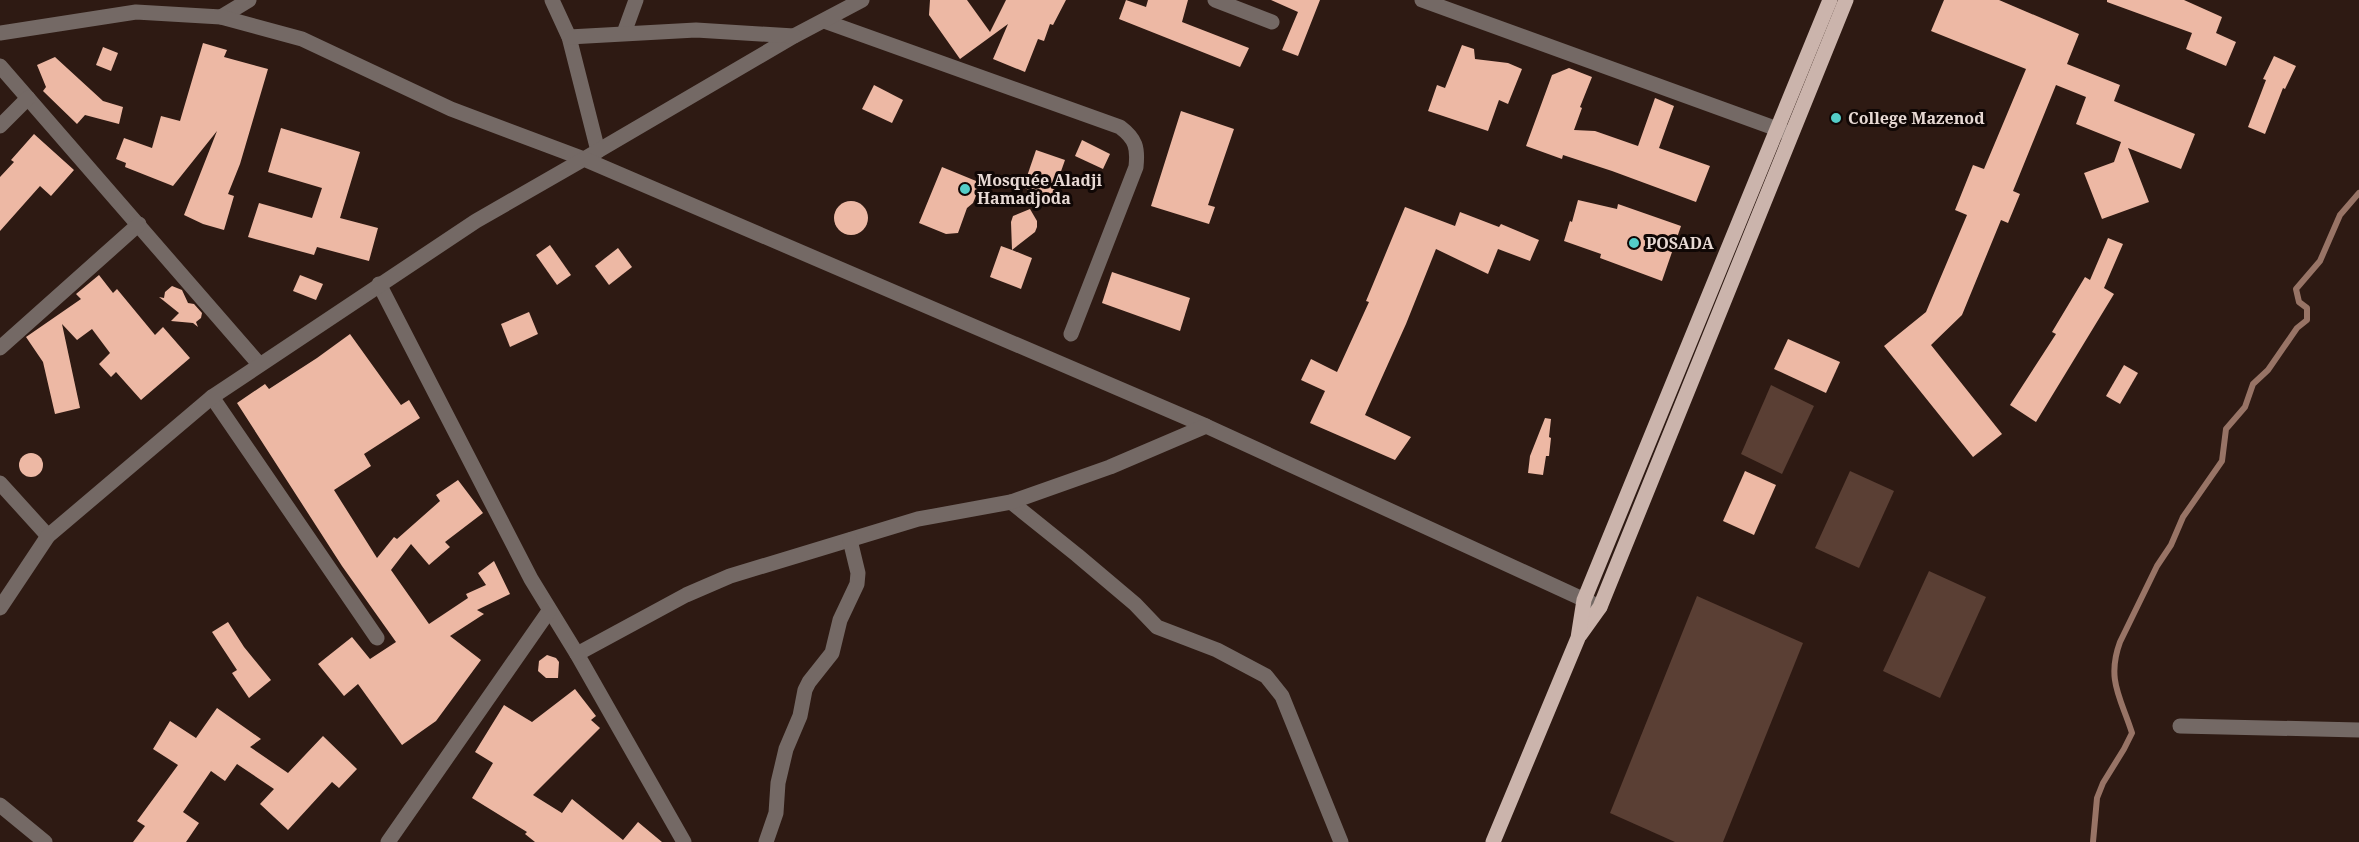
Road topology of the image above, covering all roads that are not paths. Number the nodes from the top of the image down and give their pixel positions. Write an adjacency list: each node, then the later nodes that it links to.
1 (249, 0): 10 (street)
2 (552, 0): 16 (street)
3 (636, 0): 14 (street)
4 (862, 0): 11 (street)
5 (1215, 0): 12 (street)
6 (1422, 0): 20 (street)
7 (1830, 0): 20 (main road)
8 (1846, 0): 20 (main road)
9 (137, 6): 10 (street); 13 (street)
10 (220, 17): 21 (street)
11 (824, 21): 15 (street); 24 (street)
12 (1272, 22)
13 (0, 33)
14 (624, 33): 15 (street); 16 (street)
15 (794, 36): 21 (street)
16 (569, 37): 21 (street)
17 (0, 66): 18 (street)
18 (28, 98): 19 (street); 22 (street)
19 (0, 126)
20 (1784, 131): 33 (main road); 34 (main road)
21 (591, 155): 23 (street); 28 (street)
22 (139, 224): 25 (street); 26 (street)
23 (379, 284): 26 (street); 36 (street)
24 (1071, 334)
25 (0, 348)
26 (259, 364): 27 (street)
27 (212, 397): 31 (street); 37 (street)
28 (1206, 426): 30 (street); 33 (street)
29 (0, 483): 31 (street)
30 (1011, 502): 32 (street); 47 (street)
31 (48, 536): 35 (street)
32 (850, 540): 39 (street); 46 (street)
33 (1584, 600): 34 (street); 38 (main road)
34 (1600, 607): 38 (main road)
35 (0, 608)
36 (549, 610): 39 (street); 44 (street)
37 (377, 638)
38 (1578, 638): 48 (main road)
39 (577, 654): 45 (street)
40 (2180, 726): 41 (street)
41 (2359, 730)
42 (0, 805): 43 (street)
43 (45, 842)
44 (388, 842)
45 (684, 842)
46 (766, 842)
47 (1341, 842)
48 (1493, 842)

